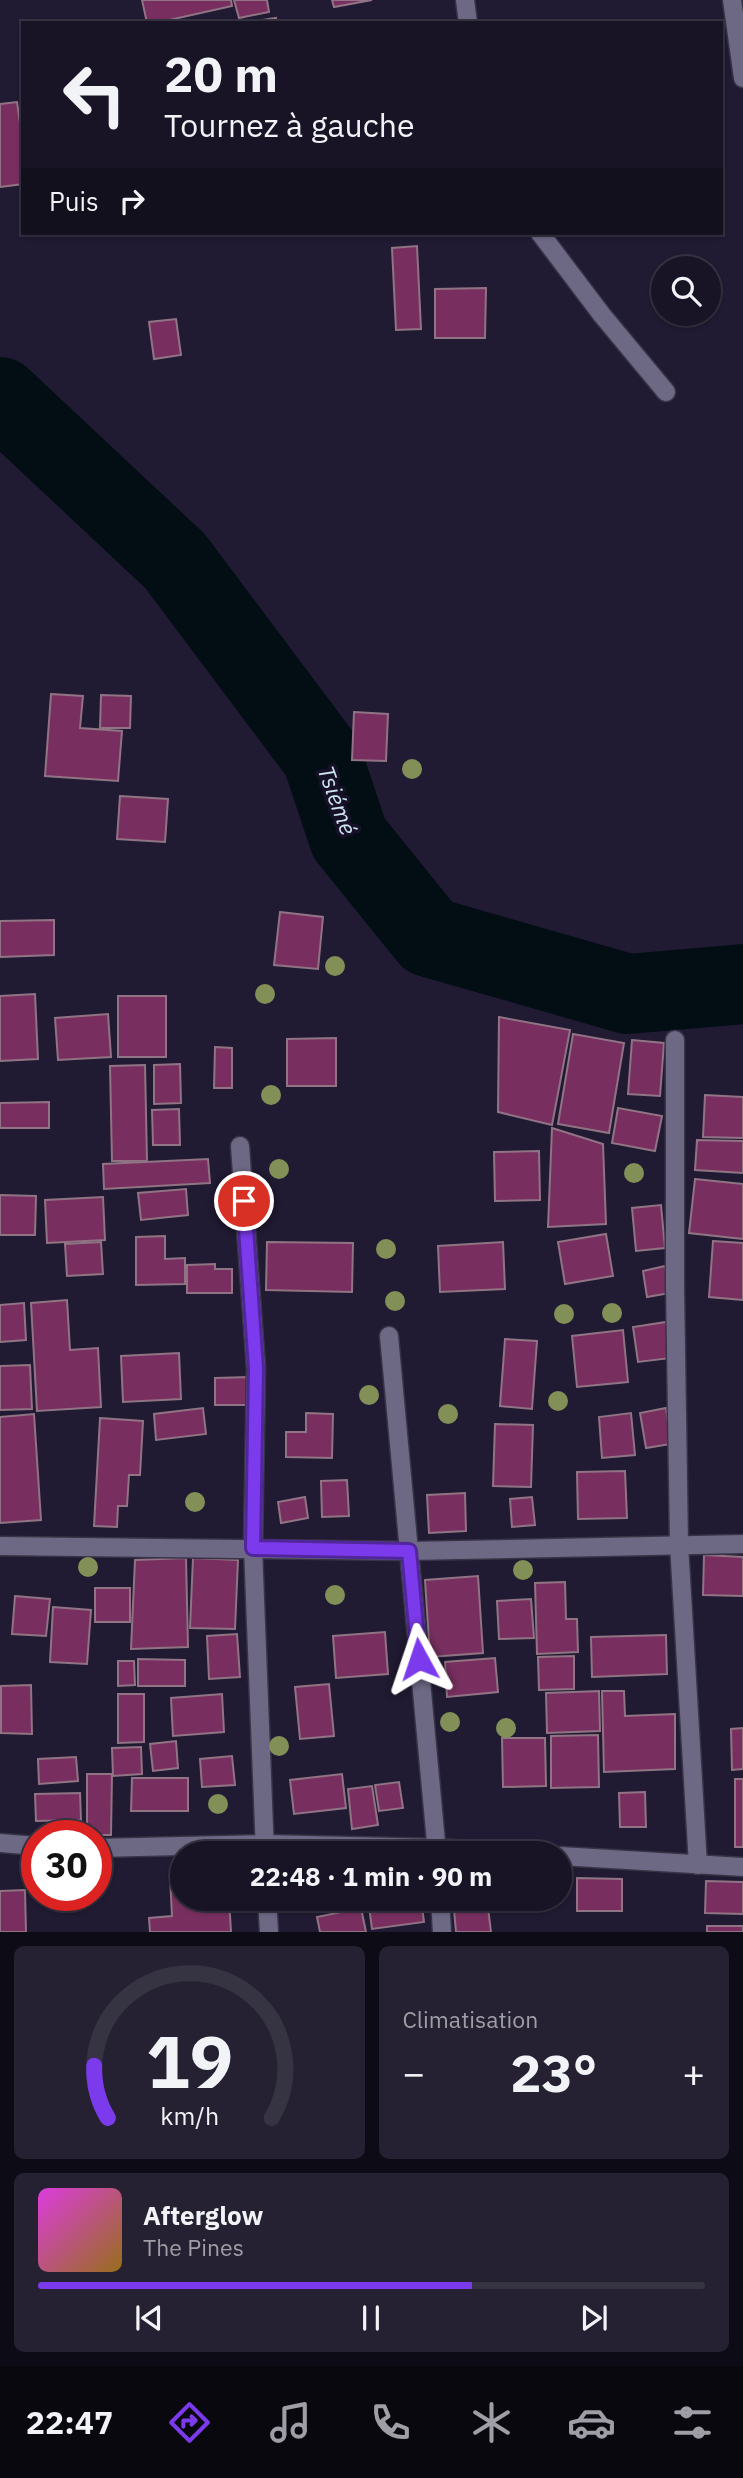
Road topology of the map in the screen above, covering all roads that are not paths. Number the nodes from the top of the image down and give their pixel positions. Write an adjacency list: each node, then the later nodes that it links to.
1 (465, 0): 3 (street)
2 (732, 0): 4 (street)
3 (468, 21)
4 (743, 78)
5 (542, 235): 6 (street)
6 (666, 392)
7 (675, 1040): 10 (street)
8 (240, 1146): 13 (street)
9 (390, 1336): 14 (street)
10 (679, 1544): 11 (street); 14 (street); 22 (street)
11 (743, 1544)
12 (0, 1546): 13 (street)
13 (253, 1548): 14 (street); 15 (street)
14 (409, 1551): 16 (street)
15 (265, 1841)
16 (435, 1841)
17 (0, 1843): 18 (street)
18 (21, 1845)
19 (112, 1849): 20 (street)
20 (170, 1849)
21 (572, 1857): 22 (street)
22 (698, 1865): 23 (street)
23 (743, 1867)
24 (268, 1911): 26 (street)
25 (441, 1911): 27 (street)
26 (269, 1932)
27 (442, 1932)

